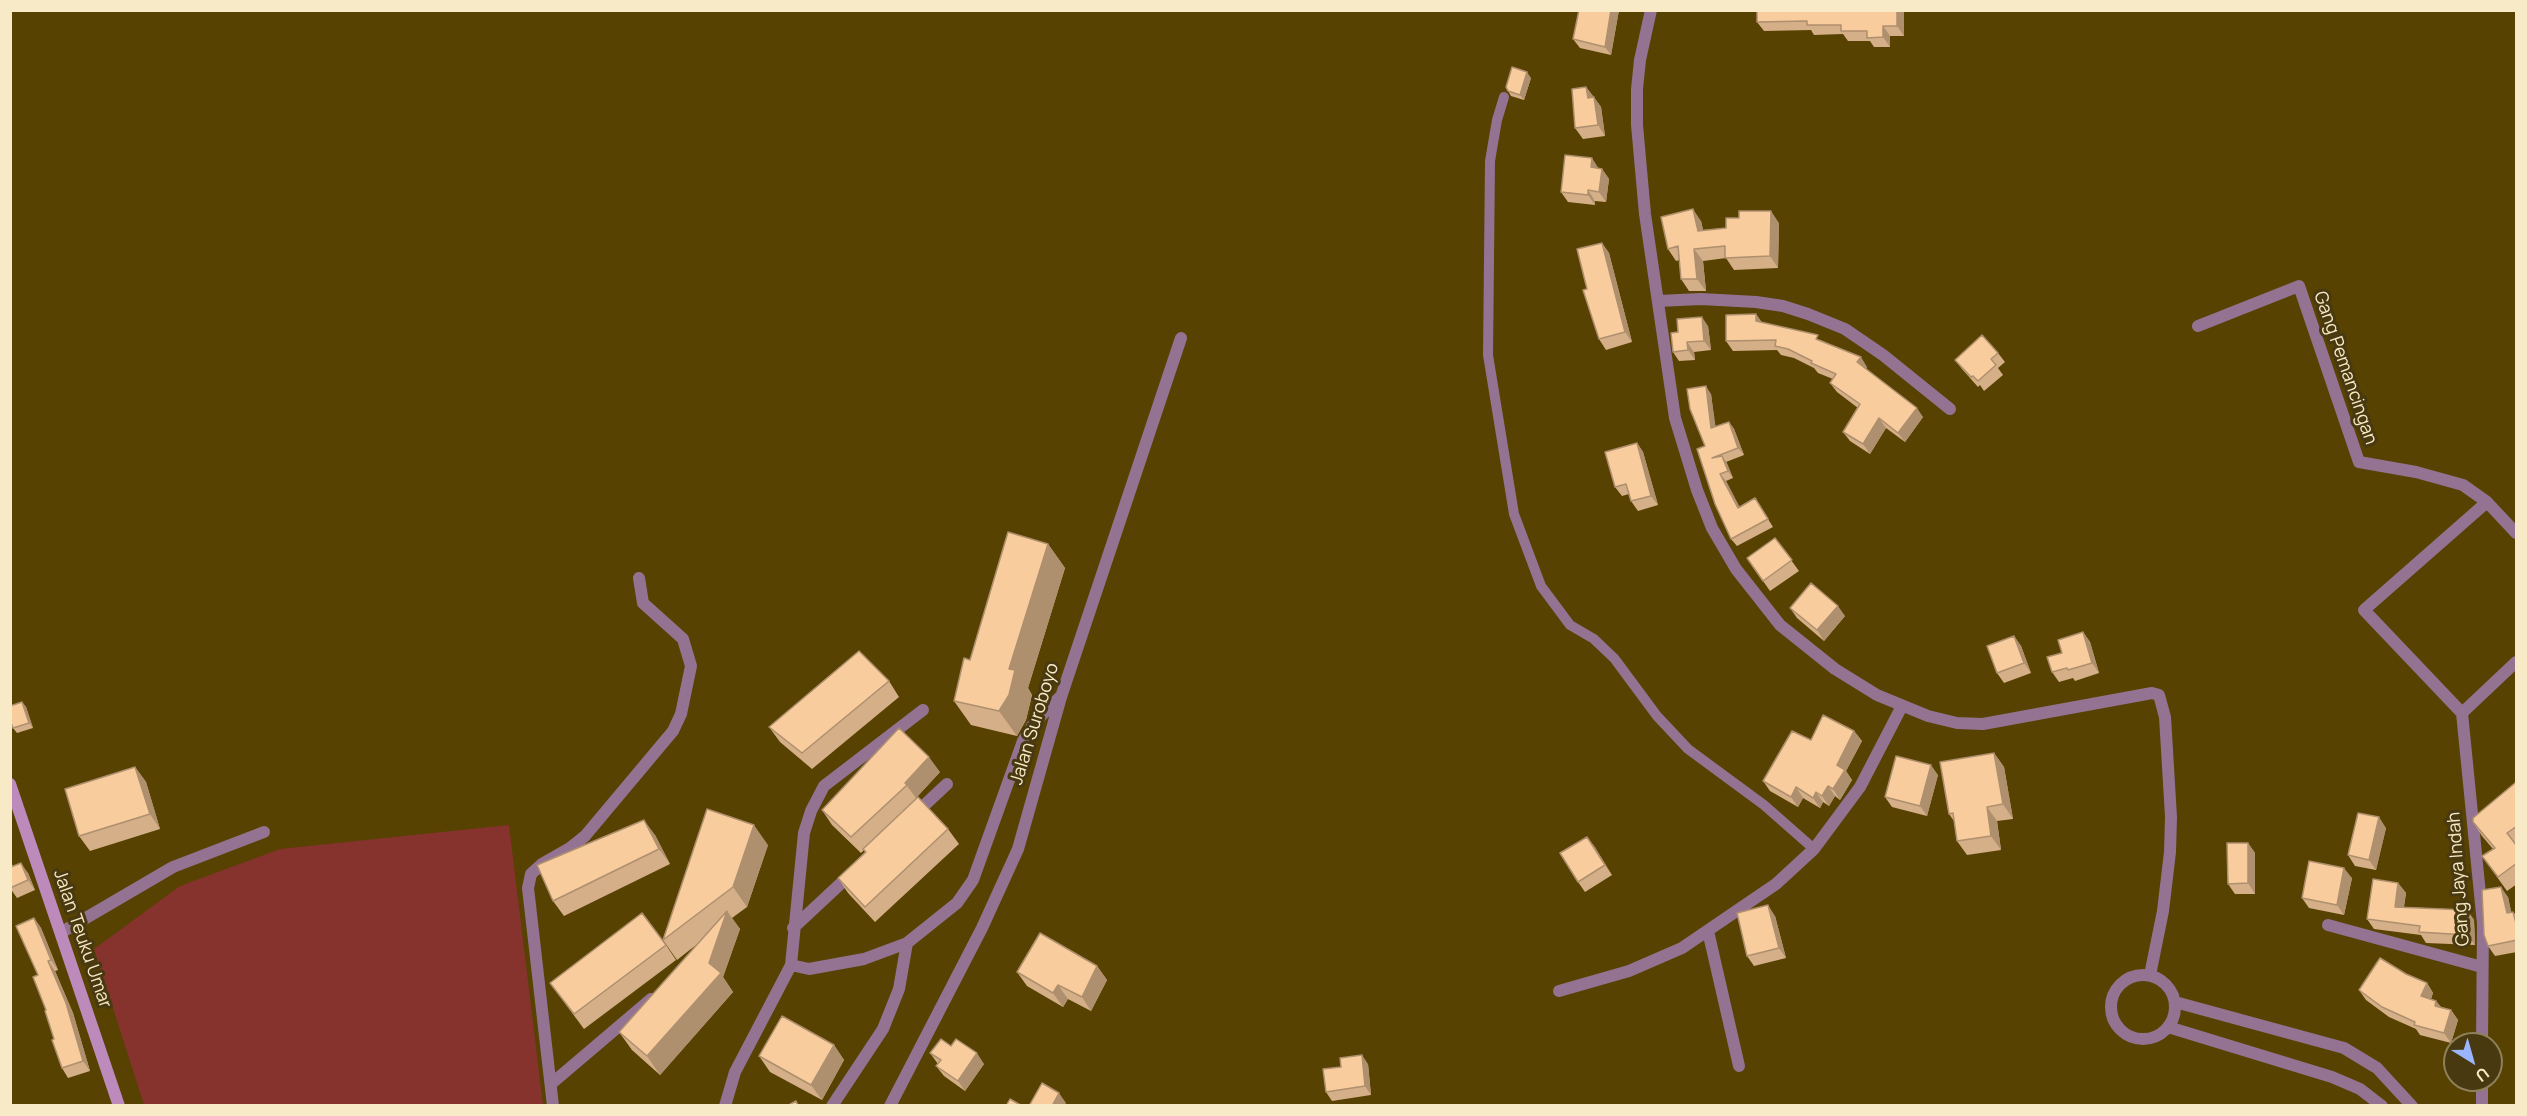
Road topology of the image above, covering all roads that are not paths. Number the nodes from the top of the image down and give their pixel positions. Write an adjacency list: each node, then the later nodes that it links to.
1 (1650, 10): 3 (street)
2 (1504, 97): 19 (lane)
3 (1658, 301): 6 (street); 12 (street)
4 (2198, 326): 7 (street, Gang Pemancingan)
5 (1181, 338): 11 (street, Jalan Suroboyo)
6 (1950, 409)
7 (2487, 502): 8 (street, Gang Pemancingan); 14 (street)
8 (2517, 533)
9 (639, 578): 35 (street)
10 (2517, 662): 14 (street)
11 (1061, 697): 25 (street); 40 (street, Jalan Suroboyo)
12 (1902, 706): 19 (street); 28 (street)
13 (923, 710): 22 (street)
14 (2462, 713): 27 (street, Gang Jaya Indah)
15 (10, 784): 24 (main road, Jalan Teuku Umar)
16 (947, 784): 17 (street)
17 (904, 824)
18 (264, 832): 24 (street)
19 (1814, 849): 23 (street)
20 (862, 864): 22 (street)
21 (2328, 925): 27 (street)
22 (793, 928): 26 (street)
23 (1708, 931): 30 (street); 34 (street)
24 (62, 932): 36 (main road, Jalan Teuku Umar)
25 (907, 943): 26 (street); 39 (street)
26 (791, 965): 38 (street)
27 (2482, 967): 33 (street, Gang Jaya Indah)
28 (2150, 975): 31 (street); 32 (street)
29 (664, 987): 35 (street)
30 (1560, 991)
31 (2175, 1002): 32 (street); 42 (street)
32 (2168, 1027): 41 (street)
33 (2482, 1032)
34 (1738, 1066)
35 (551, 1084): 37 (street)
36 (119, 1106)
37 (553, 1106)
38 (725, 1106)
39 (832, 1106)
40 (890, 1106)
41 (2382, 1106)
42 (2412, 1106)

